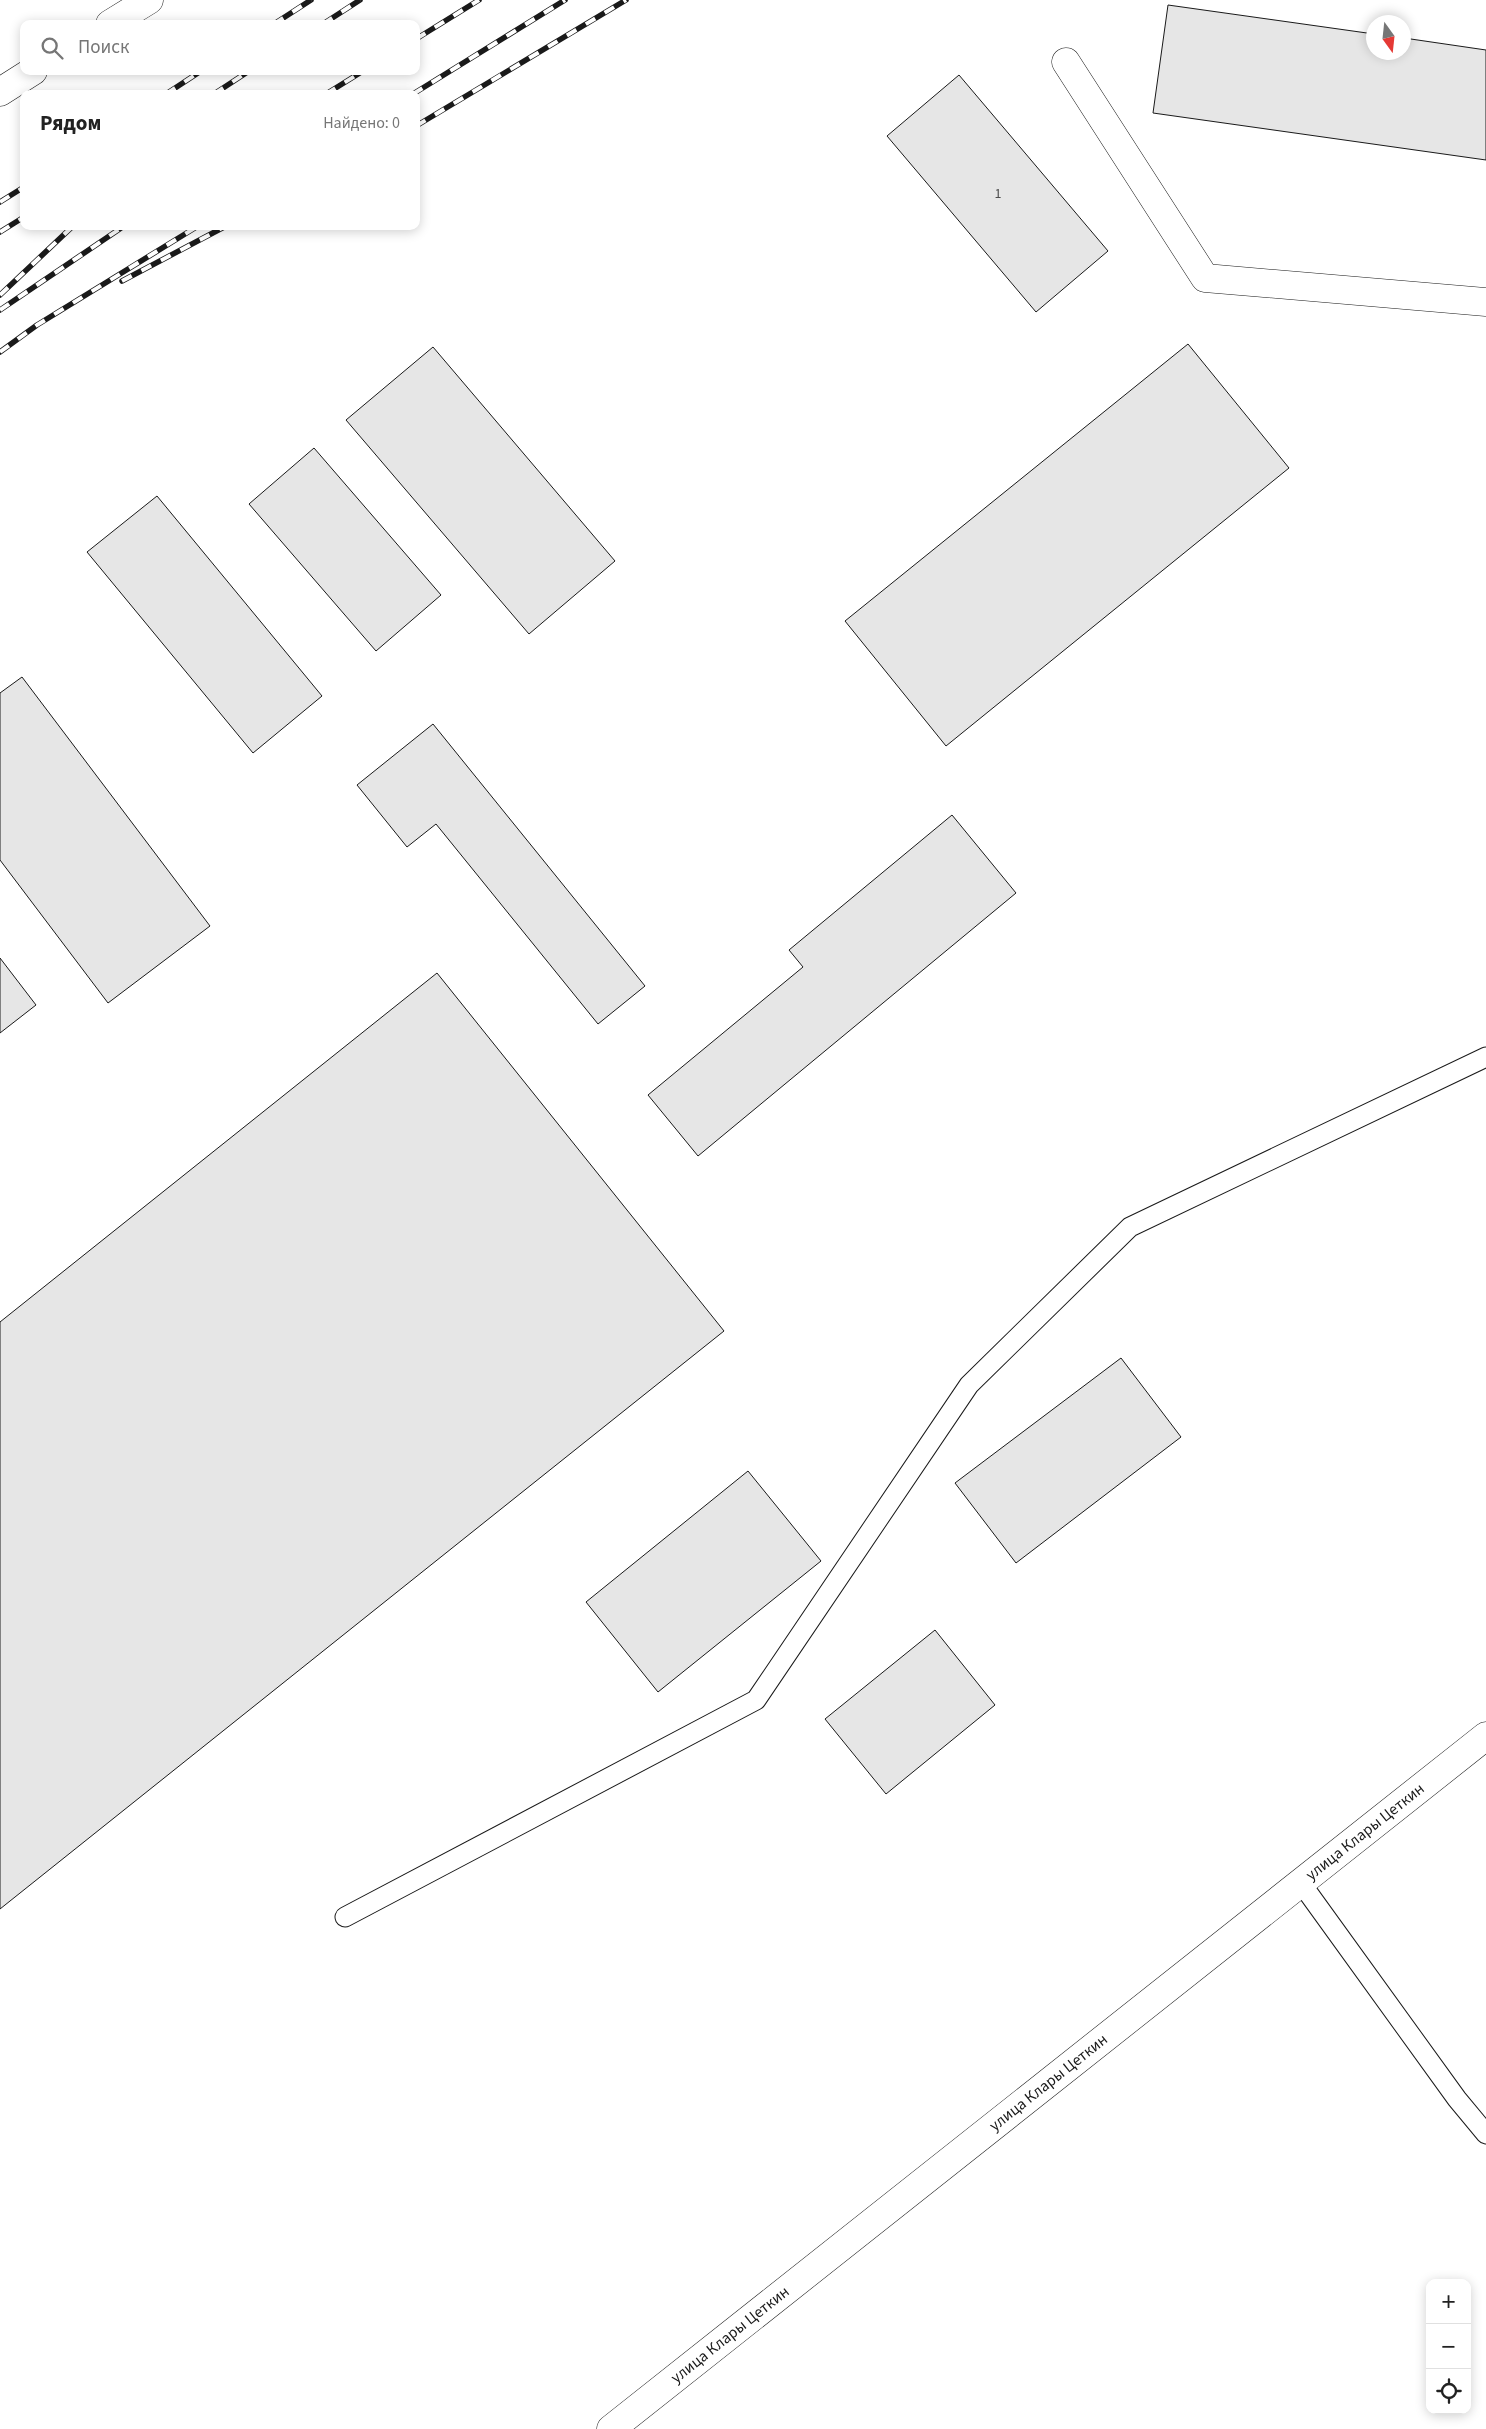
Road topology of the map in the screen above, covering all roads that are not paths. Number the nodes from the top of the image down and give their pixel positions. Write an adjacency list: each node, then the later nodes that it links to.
1 (149, 0): 2 (street)
2 (116, 20)
3 (1066, 62): 6 (street)
4 (27, 75): 5 (street)
5 (0, 92)
6 (1486, 302)
7 (1486, 1057): 10 (lane)
8 (1486, 1736): 9 (street, улица Клары Цеткин)
9 (1301, 1883): 11 (lane); 12 (street, улица Клары Цеткин)
10 (345, 1917)
11 (1486, 2134)
12 (610, 2429)

